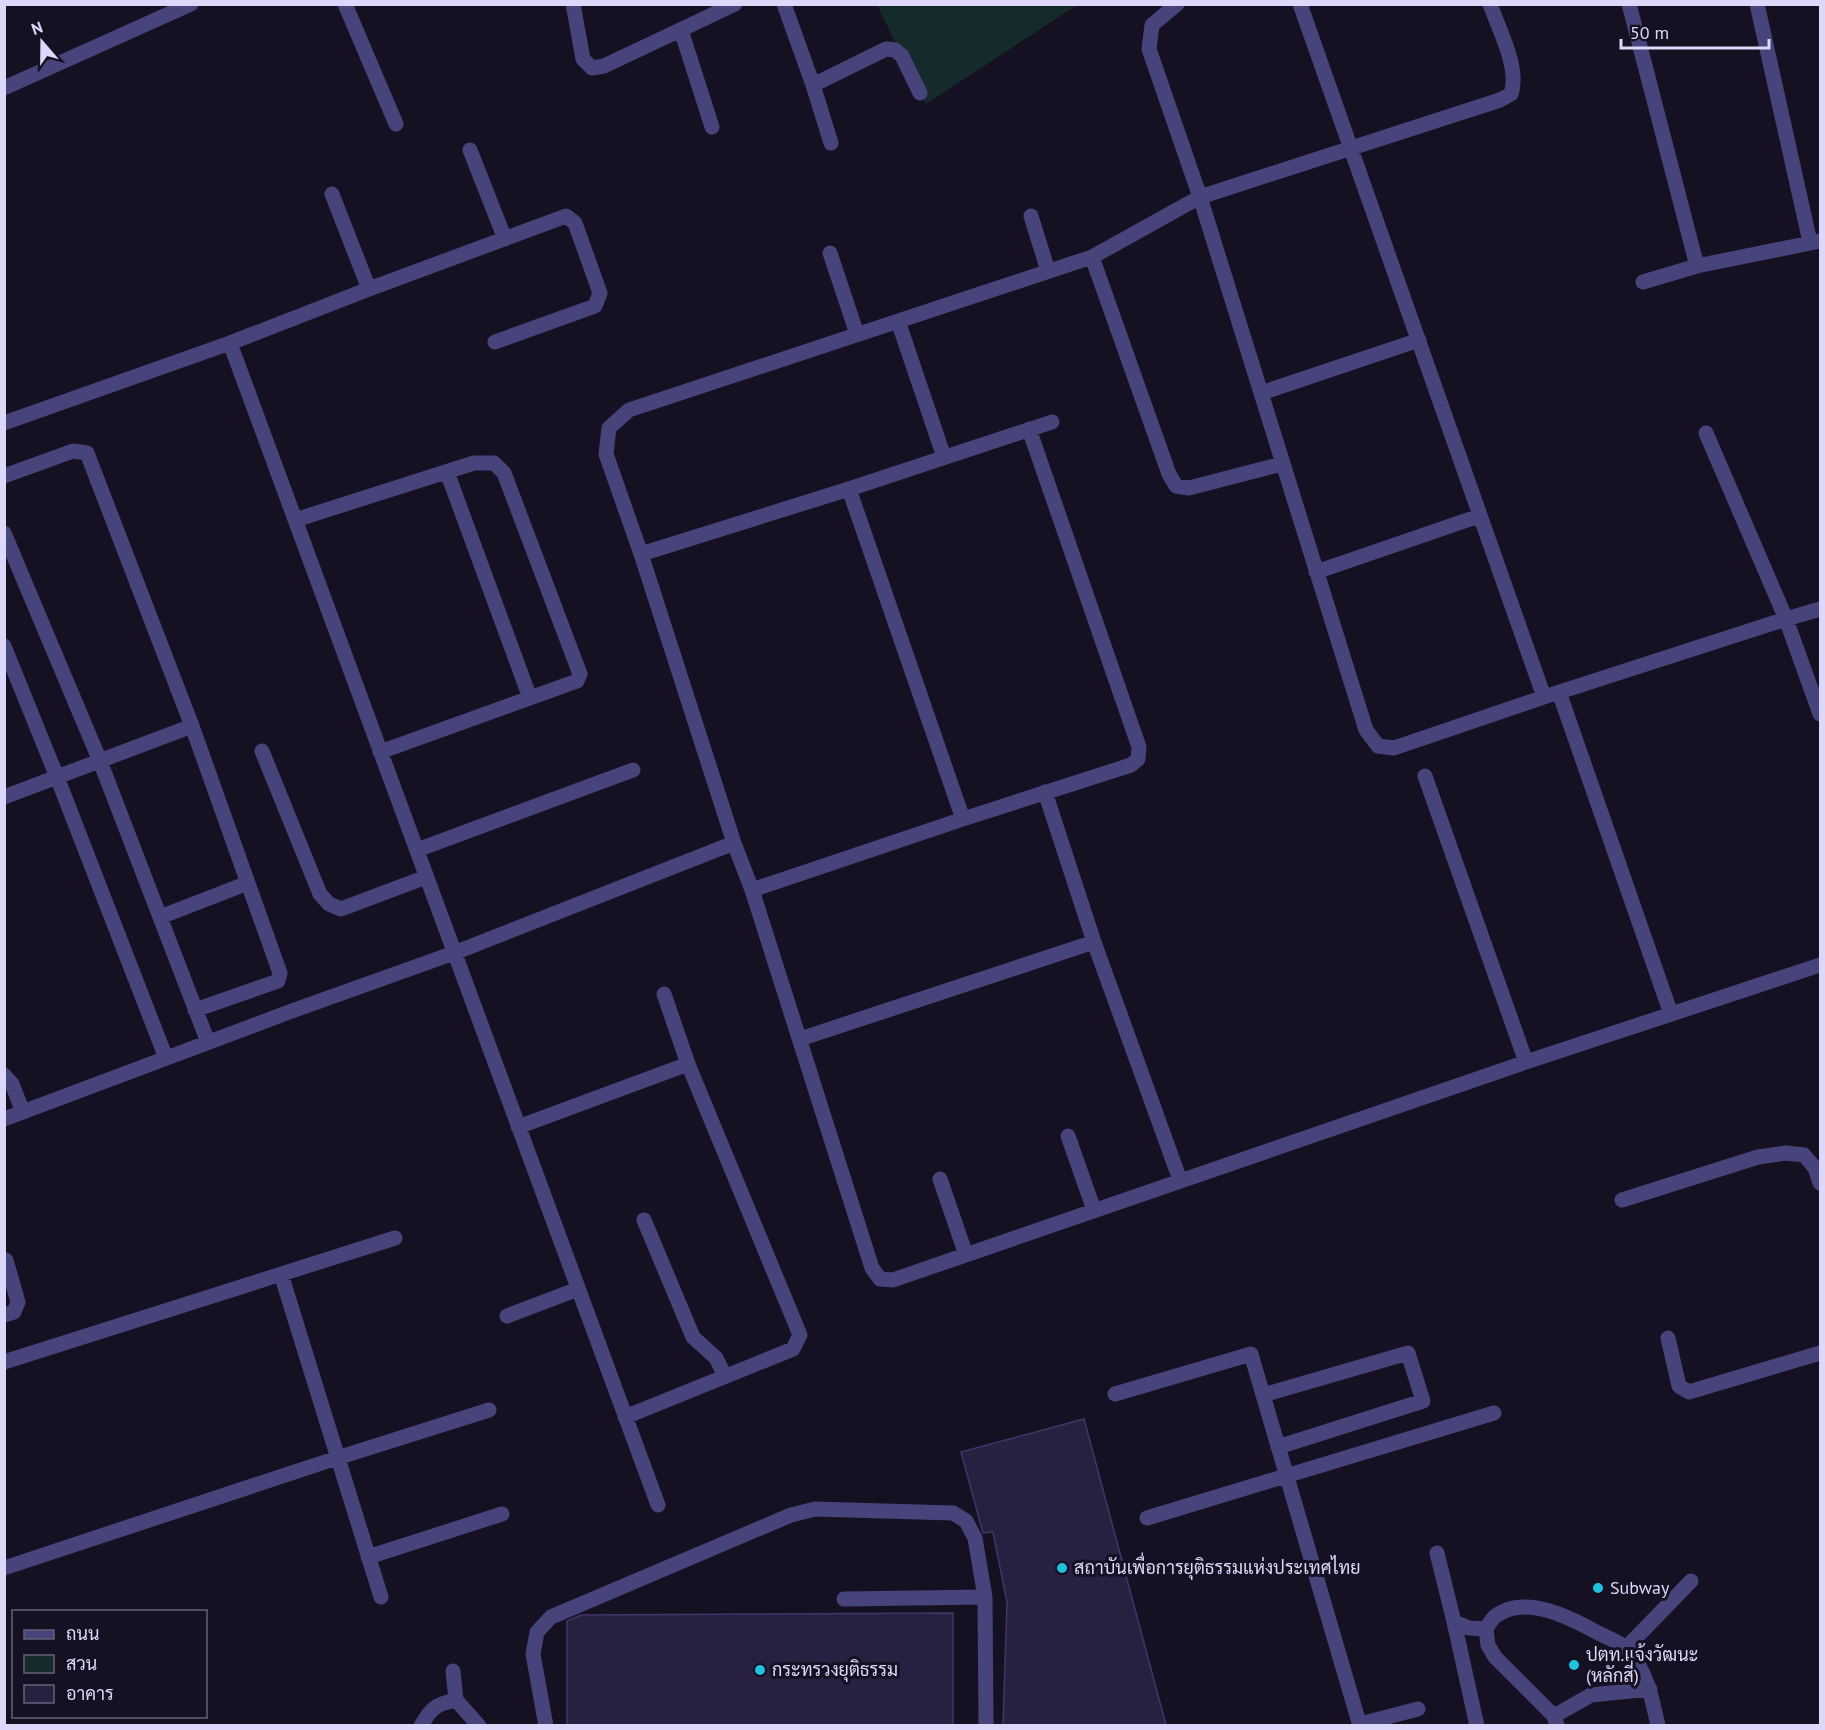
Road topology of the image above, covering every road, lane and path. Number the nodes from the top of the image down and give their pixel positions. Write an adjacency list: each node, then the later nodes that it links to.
1 (191, 4): 13 (street)
2 (345, 4): 15 (street)
3 (573, 4): 11 (street)
4 (735, 4): 11 (street)
5 (784, 4): 12 (street)
6 (1177, 4): 21 (street)
7 (1300, 4): 18 (street)
8 (1490, 4): 18 (street)
9 (1629, 4): 27 (street)
10 (1757, 4): 24 (street)
11 (681, 30): 16 (street)
12 (813, 85): 14 (street); 17 (street)
13 (4, 88)
14 (920, 93)
15 (396, 124)
16 (712, 127)
17 (831, 142)
18 (1352, 148): 21 (street); 33 (street)
19 (470, 150): 23 (street)
20 (332, 195): 30 (street)
21 (1200, 197): 26 (street); 36 (street)
22 (1031, 216): 28 (street)
23 (505, 239): 30 (street); 34 (street)
24 (1815, 241): 27 (street)
25 (830, 253): 32 (street)
26 (1092, 257): 28 (street); 42 (street)
27 (1697, 266): 29 (street)
28 (1048, 271): 31 (street)
29 (1643, 282)
30 (369, 289): 35 (street)
31 (898, 321): 32 (street); 41 (street)
32 (857, 334): 49 (street)
33 (1419, 340): 36 (street); 46 (street)
34 (495, 342)
35 (230, 343): 38 (street); 47 (street)
36 (1261, 393): 42 (street)
37 (1052, 422): 39 (street)
38 (4, 423)
39 (1029, 429): 41 (street); 65 (street)
40 (1706, 433): 52 (street)
41 (944, 457): 45 (street)
42 (1282, 464): 50 (street)
43 (447, 472): 47 (street); 56 (street); 56 (street)
44 (4, 476): 58 (street)
45 (849, 489): 49 (street); 67 (street)
46 (1479, 516): 50 (street); 55 (street)
47 (295, 520): 60 (street)
48 (4, 533): 61 (street)
49 (641, 554): 68 (street)
50 (1316, 572): 55 (street)
51 (1821, 609): 52 (street)
52 (1786, 619): 54 (street); 57 (street)
53 (4, 646): 64 (street)
54 (1559, 692): 55 (street); 79 (street)
55 (1544, 697)
56 (530, 698): 60 (street)
57 (1821, 714)
58 (192, 726): 61 (street); 71 (street)
59 (262, 751): 70 (street)
60 (380, 752): 69 (street)
61 (100, 761): 64 (street); 73 (street)
62 (633, 770): 69 (street)
63 (1425, 776): 83 (street)
64 (57, 777): 66 (street); 82 (street)
65 (1044, 792): 67 (street); 74 (street)
66 (4, 797)
67 (963, 819): 72 (street)
68 (734, 843): 72 (street); 75 (street)
69 (417, 850): 70 (street)
70 (426, 877): 75 (street)
71 (248, 883): 73 (street); 78 (street)
72 (752, 891): 80 (street)
73 (160, 917): 78 (street)
74 (1094, 942): 80 (street); 91 (street)
75 (454, 953): 81 (street); 88 (street)
76 (1821, 965): 79 (street)
77 (664, 994): 84 (street)
78 (195, 1010): 81 (street)
79 (1671, 1014): 83 (street)
80 (800, 1040): 97 (street)
81 (208, 1042): 82 (street)
82 (166, 1058): 86 (street)
83 (1526, 1062): 91 (street)
84 (688, 1064): 88 (street); 106 (street)
85 (4, 1075): 86 (street)
86 (23, 1112): 87 (street)
87 (4, 1119)
88 (518, 1127): 100 (street)
89 (1068, 1136): 94 (street)
90 (940, 1179): 97 (street)
91 (1180, 1180): 94 (street)
92 (1821, 1183): 93 (street)
93 (1622, 1200)
94 (1094, 1210): 97 (street)
95 (644, 1220): 106 (street)
96 (395, 1238): 99 (street)
97 (966, 1255)
98 (6, 1260): 101 (street)
99 (281, 1274): 105 (street); 113 (street)
100 (578, 1289): 102 (street); 111 (street)
101 (4, 1315)
102 (507, 1316)
103 (1668, 1338): 104 (street)
104 (1821, 1353)
105 (4, 1362)
106 (725, 1376): 111 (street)
107 (1115, 1394): 108 (street)
108 (1263, 1395): 112 (street); 112 (street)
109 (489, 1410): 113 (street)
110 (1494, 1413): 114 (street)
111 (625, 1417): 115 (street)
112 (1278, 1447): 114 (street)
113 (337, 1458): 119 (street); 120 (street)
114 (1287, 1476): 117 (street); 137 (street)
115 (658, 1506)
116 (502, 1514): 119 (street)
117 (1147, 1518)
118 (1437, 1553): 125 (street)
119 (368, 1557): 123 (street)
120 (4, 1568)
121 (1691, 1581): 127 (street)
122 (985, 1597): 124 (street); 135 (street); 136 (street)
123 (381, 1598)
124 (844, 1599)
125 (1454, 1622): 126 (street); 138 (street)
126 (1486, 1629): 127 (street); 132 (street)
127 (1626, 1648): 129 (street)
128 (453, 1671): 130 (street)
129 (1650, 1689): 132 (street); 139 (street)
130 (456, 1700): 133 (street); 134 (street)
131 (1418, 1709): 137 (street)
132 (1555, 1721)
133 (421, 1725)
134 (479, 1725)
135 (546, 1725)
136 (986, 1725)
137 (1360, 1725)
138 (1477, 1725)
139 (1658, 1725)

